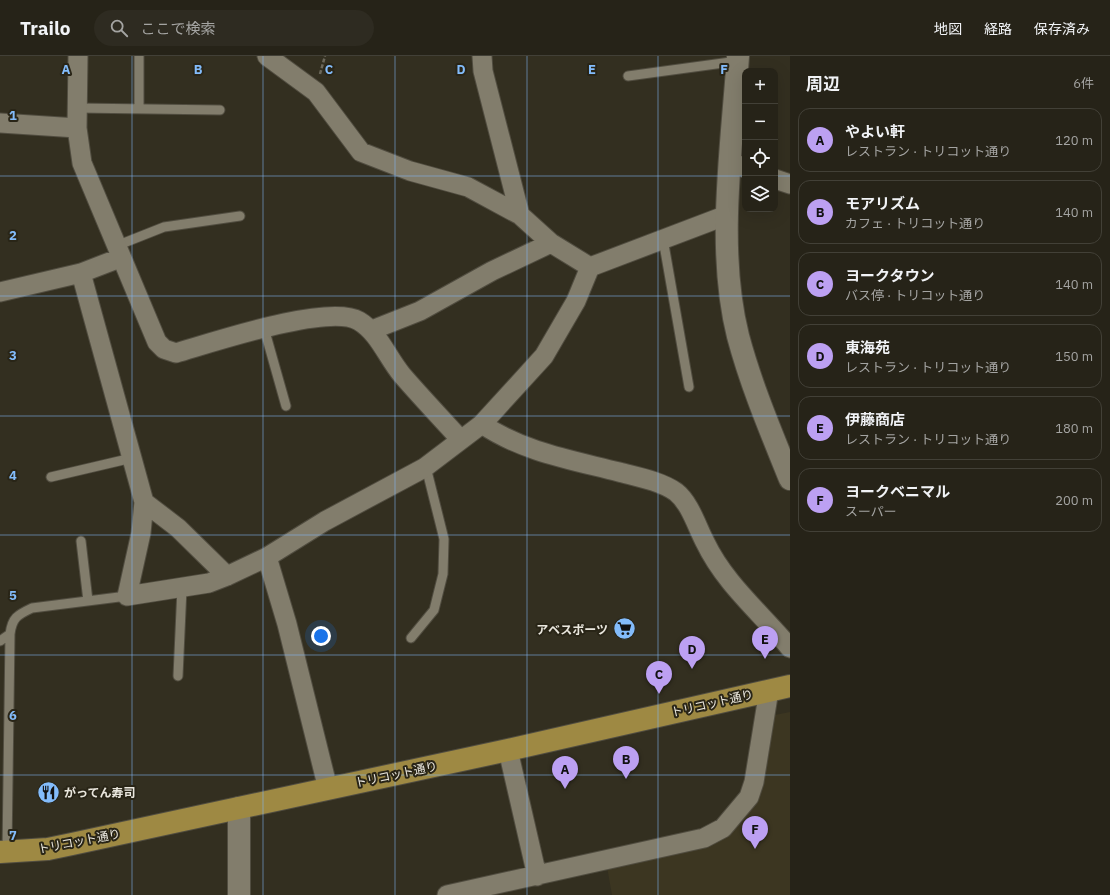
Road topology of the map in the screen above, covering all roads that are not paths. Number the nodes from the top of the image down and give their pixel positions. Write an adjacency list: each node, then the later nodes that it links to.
1 (78, 56): 7 (street)
2 (139, 56): 8 (lane)
3 (267, 56): 15 (street)
4 (482, 56): 15 (street)
5 (738, 59): 6 (lane); 12 (street)
6 (628, 76)
7 (77, 108): 8 (lane); 11 (street)
8 (139, 109): 9 (lane)
9 (220, 110)
10 (0, 123): 11 (street)
11 (77, 128): 20 (street)
12 (738, 165): 16 (street)
13 (778, 180): 14 (street)
14 (790, 184)
15 (520, 215): 19 (street)
16 (727, 215): 18 (street); 33 (street)
17 (240, 216): 20 (lane)
18 (663, 239): 21 (street); 26 (lane)
19 (551, 243): 21 (street); 25 (street)
20 (118, 252): 22 (street); 24 (street)
21 (590, 267): 28 (street)
22 (81, 273): 23 (street); 30 (street)
23 (0, 292)
24 (264, 328): 25 (street); 27 (lane)
25 (372, 330): 29 (street)
26 (689, 387)
27 (286, 406)
28 (482, 424): 29 (street); 44 (street)
29 (461, 440): 31 (street)
30 (132, 458): 32 (lane); 34 (street)
31 (426, 466): 36 (street); 42 (lane)
32 (52, 477)
33 (790, 479)
34 (144, 502): 37 (street); 39 (street)
35 (80, 541): 40 (lane)
36 (268, 557): 37 (street); 49 (street)
37 (227, 576): 38 (street)
38 (182, 588): 39 (street); 45 (lane)
39 (127, 596): 40 (lane)
40 (88, 601): 41 (lane)
41 (10, 634): 43 (lane); 51 (lane)
42 (411, 638)
43 (0, 640)
44 (790, 648)
45 (178, 676)
46 (790, 686): 47 (highway, トリコット通り)
47 (769, 690): 48 (highway, トリコット通り); 52 (street)
48 (508, 750): 49 (highway, トリコット通り); 52 (street)
49 (328, 789): 50 (highway, トリコット通り)
50 (239, 808): 51 (highway, トリコット通り); 54 (street)
51 (4, 852)
52 (537, 876): 53 (street)
53 (484, 891): 55 (street)
54 (239, 895)
55 (448, 895)

